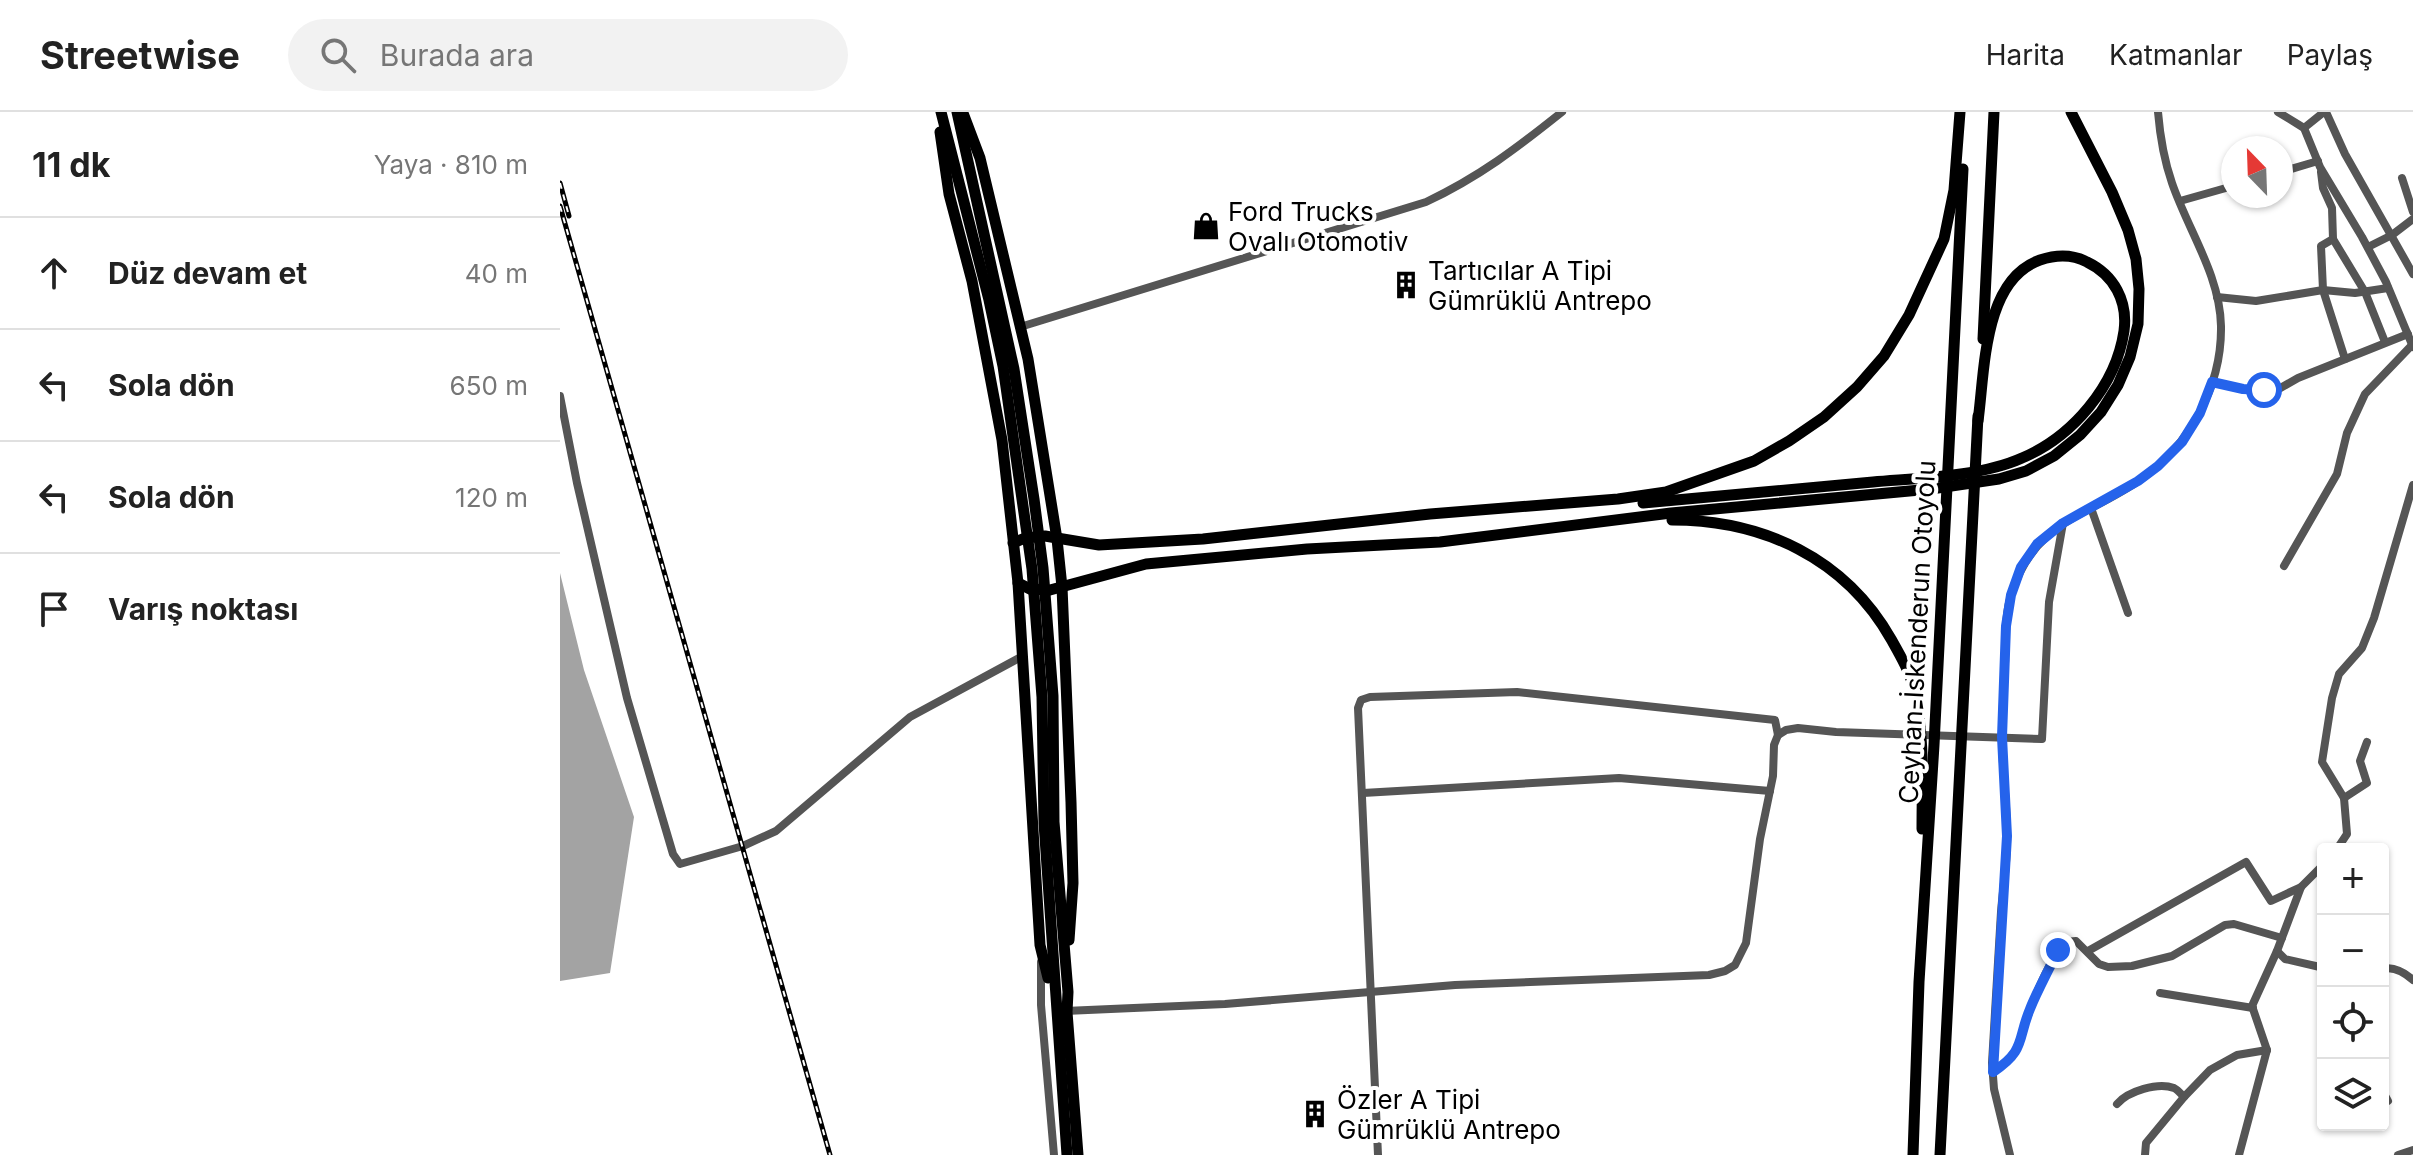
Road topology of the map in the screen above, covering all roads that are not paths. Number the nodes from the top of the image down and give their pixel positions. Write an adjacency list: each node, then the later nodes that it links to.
1 (940, 112): 26 (highway); 42 (highway)
2 (960, 112): 26 (highway); 27 (highway)
3 (1562, 112): 27 (street)
4 (1963, 112): 38 (highway); 51 (highway, Ceyhan-İskenderun Otoyolu)
5 (1994, 112): 34 (highway, Ceyhan-İskenderun Otoyolu)
6 (2071, 112): 40 (highway)
7 (2158, 112): 15 (street)
8 (2278, 112): 10 (street)
9 (2325, 112): 10 (street); 18 (street)
10 (2304, 128): 11 (street)
11 (2319, 164): 12 (street); 19 (street); 20 (street)
12 (2293, 169)
13 (2402, 178): 16 (street)
14 (2221, 189): 15 (street)
15 (2180, 201): 25 (street)
16 (2413, 212)
17 (2413, 219): 18 (street)
18 (2390, 236): 20 (street); 21 (street)
19 (2333, 239): 23 (street); 24 (street)
20 (2372, 245): 22 (street)
21 (2413, 274)
22 (2388, 288): 24 (street); 28 (street)
23 (2323, 290): 24 (street); 25 (street); 31 (street)
24 (2365, 292): 29 (street)
25 (2217, 297): 32 (street)
26 (994, 300): 55 (highway)
27 (1020, 327): 41 (highway)
28 (2408, 334): 29 (street); 30 (street)
29 (2385, 342): 31 (street)
30 (2413, 346): 43 (street)
31 (2345, 359): 32 (street)
32 (2212, 382): 37 (street)
33 (560, 396): 47 (street)
34 (1978, 421): 38 (highway); 81 (highway, Ceyhan-İskenderun Otoyolu)
35 (2413, 485): 36 (street)
36 (2410, 498): 54 (street)
37 (2091, 508): 39 (street); 46 (street)
38 (1447, 513): 41 (highway)
39 (2063, 523): 49 (street); 49 (street)
40 (1582, 524): 45 (highway); 51 (highway)
41 (1057, 539): 42 (highway); 45 (highway)
42 (1013, 543): 44 (highway)
43 (2284, 566)
44 (1018, 583): 45 (highway); 47 (highway)
45 (1062, 587): 66 (highway)
46 (2128, 613)
47 (1021, 657): 60 (highway)
48 (1778, 735): 49 (street); 52 (street); 53 (street)
49 (2002, 737): 72 (street)
50 (2367, 742): 54 (street)
51 (1928, 744): 80 (highway, Ceyhan-İskenderun Otoyolu)
52 (1770, 791): 53 (street); 67 (street)
53 (1363, 793): 67 (street)
54 (2344, 798): 56 (street)
55 (1049, 822): 66 (highway); 70 (highway)
56 (2341, 843)
57 (2317, 871): 58 (street)
58 (2301, 887): 59 (street); 61 (street)
59 (2282, 938): 61 (street); 62 (street)
60 (1040, 945): 70 (highway); 76 (street)
61 (2088, 951): 72 (street)
62 (2277, 951): 63 (street); 69 (street)
63 (2317, 966)
64 (2389, 968): 65 (street)
65 (2413, 980)
66 (1068, 992): 70 (highway)
67 (1370, 992): 70 (street); 79 (street)
68 (2160, 993): 69 (street)
69 (2253, 1008): 71 (street)
70 (1062, 1011): 77 (highway); 78 (highway)
71 (2267, 1050): 73 (street); 84 (street)
72 (1993, 1072): 82 (street)
73 (2184, 1097): 74 (street); 83 (street)
74 (2117, 1104)
75 (2413, 1150): 85 (street)
76 (1054, 1155)
77 (1067, 1155)
78 (1078, 1155)
79 (1378, 1155)
80 (1913, 1155)
81 (1940, 1155)
82 (2010, 1155)
83 (2145, 1155)
84 (2239, 1155)
85 (2398, 1155)

